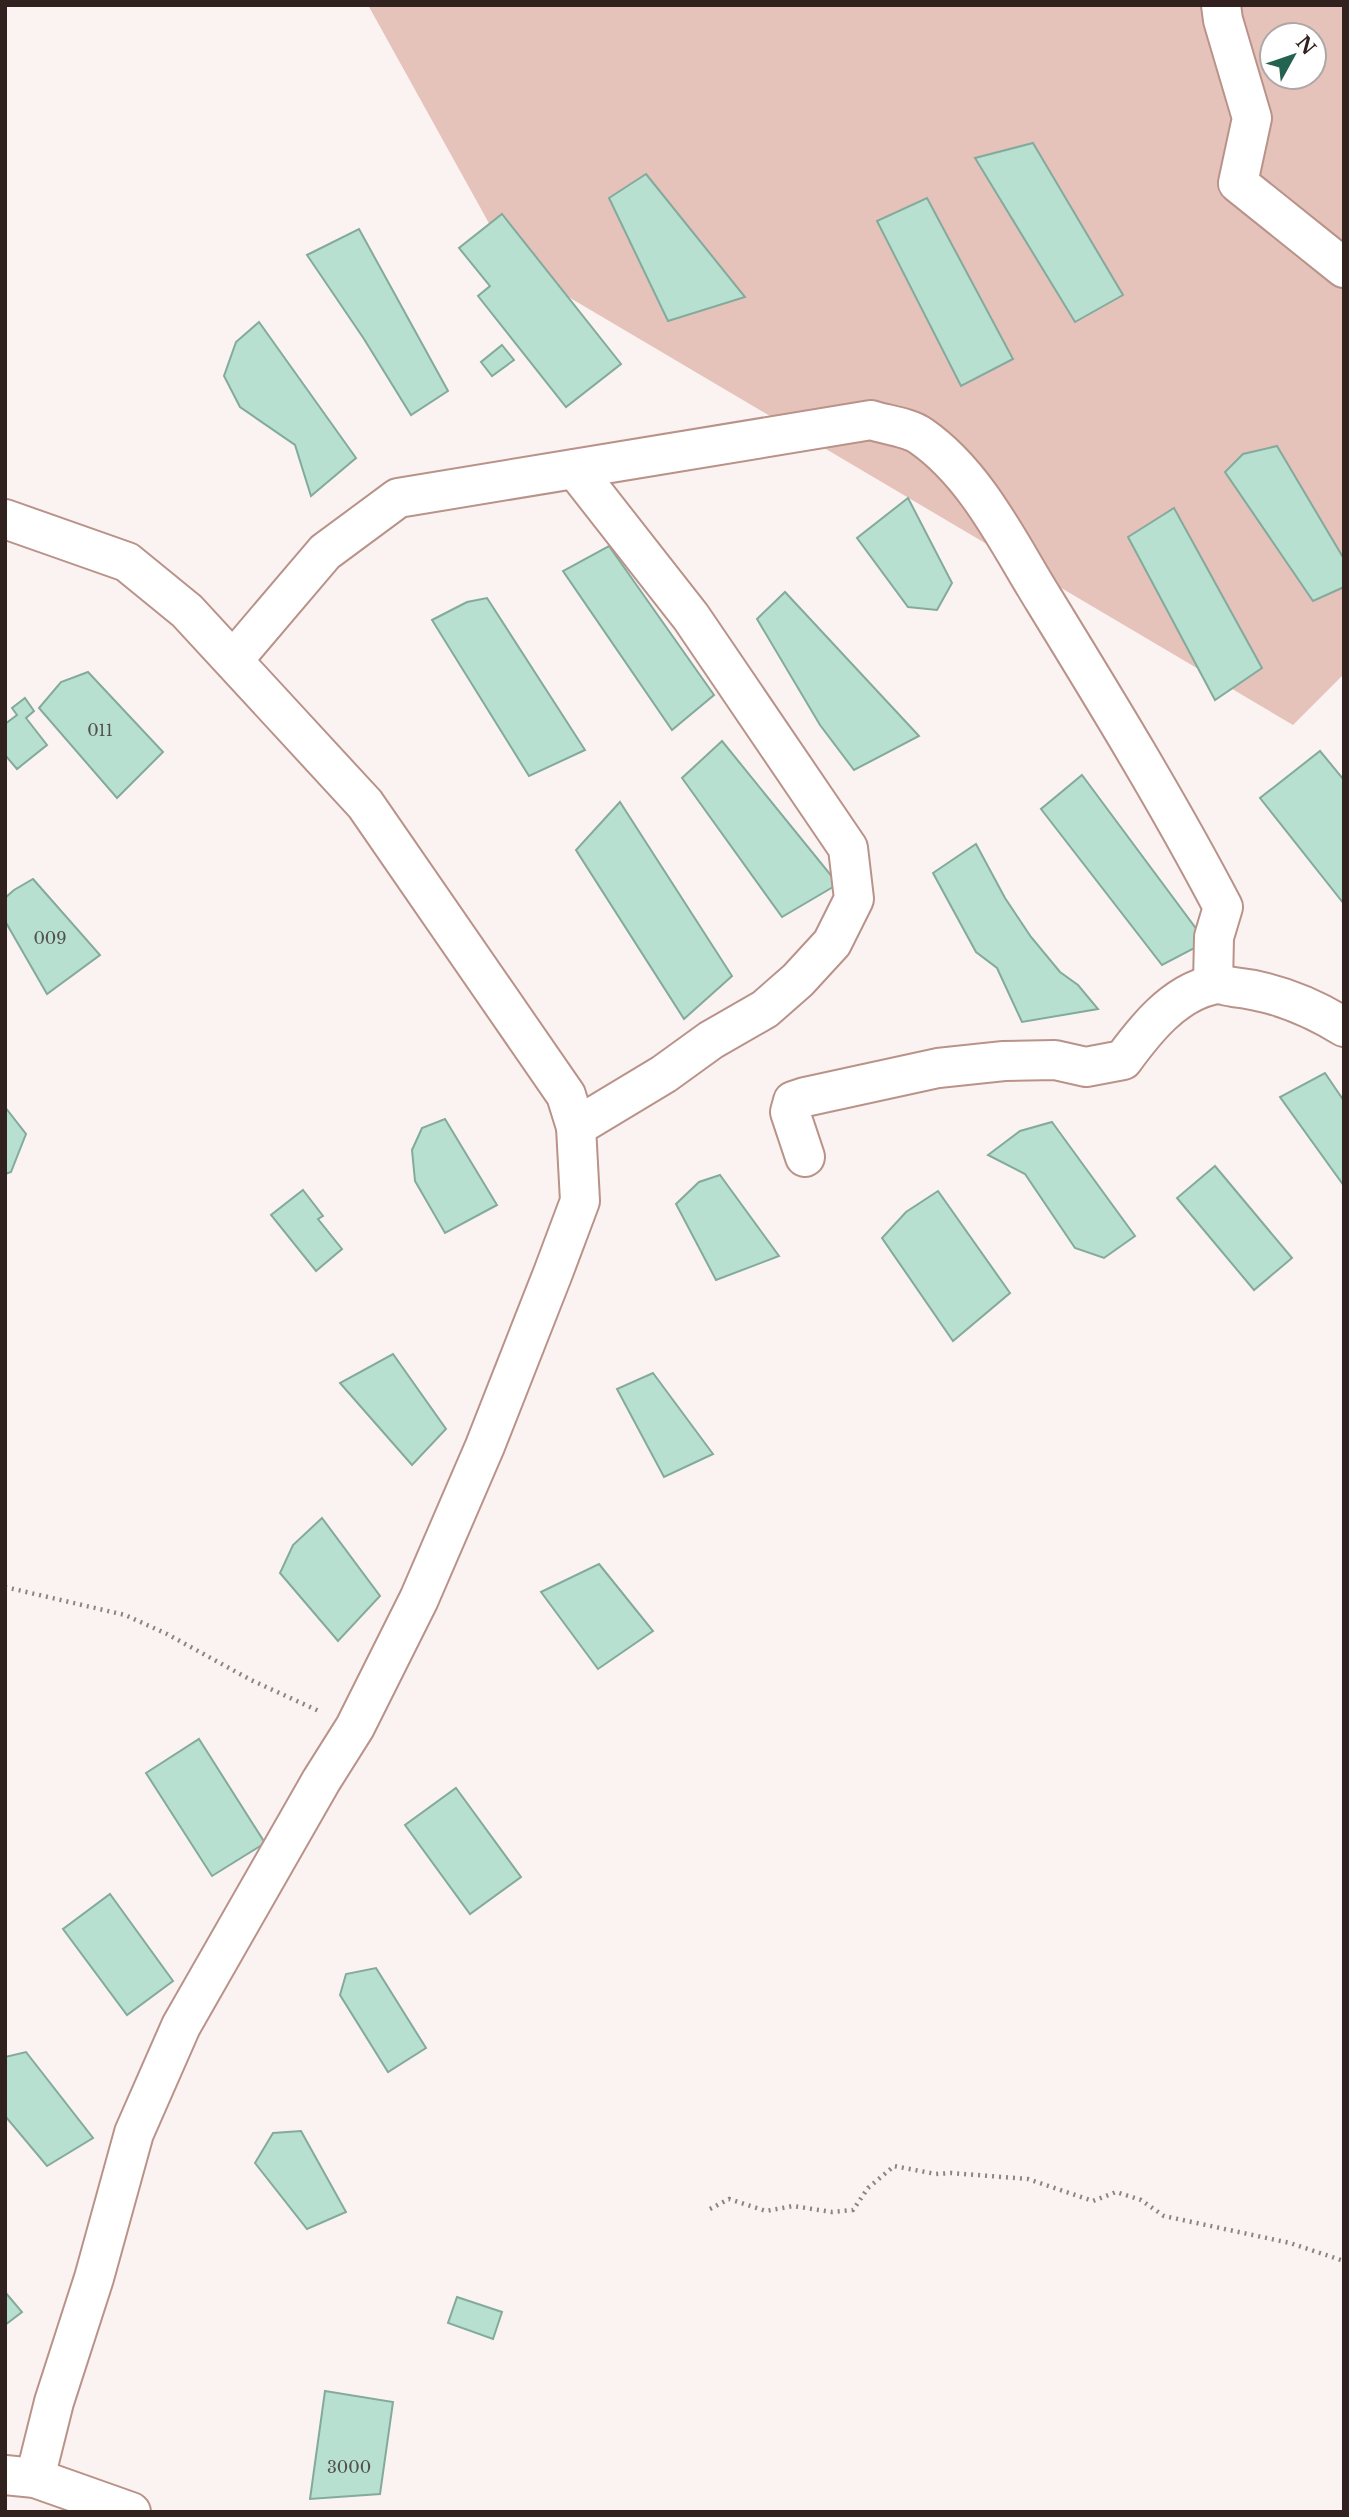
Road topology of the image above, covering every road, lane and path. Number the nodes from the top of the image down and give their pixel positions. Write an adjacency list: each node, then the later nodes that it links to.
1 (1221, 5): 2 (street)
2 (1344, 268)
3 (575, 469): 5 (street); 6 (street); 8 (street)
4 (5, 519): 5 (street)
5 (234, 659): 8 (street)
6 (1213, 984): 7 (street); 9 (street)
7 (1344, 1027)
8 (576, 1127): 11 (street)
9 (805, 1157)
10 (5, 1587): 11 (path)
11 (355, 1727): 14 (street)
12 (710, 2209): 13 (path)
13 (1344, 2261)
14 (20, 2477): 15 (street)
15 (131, 2512)

